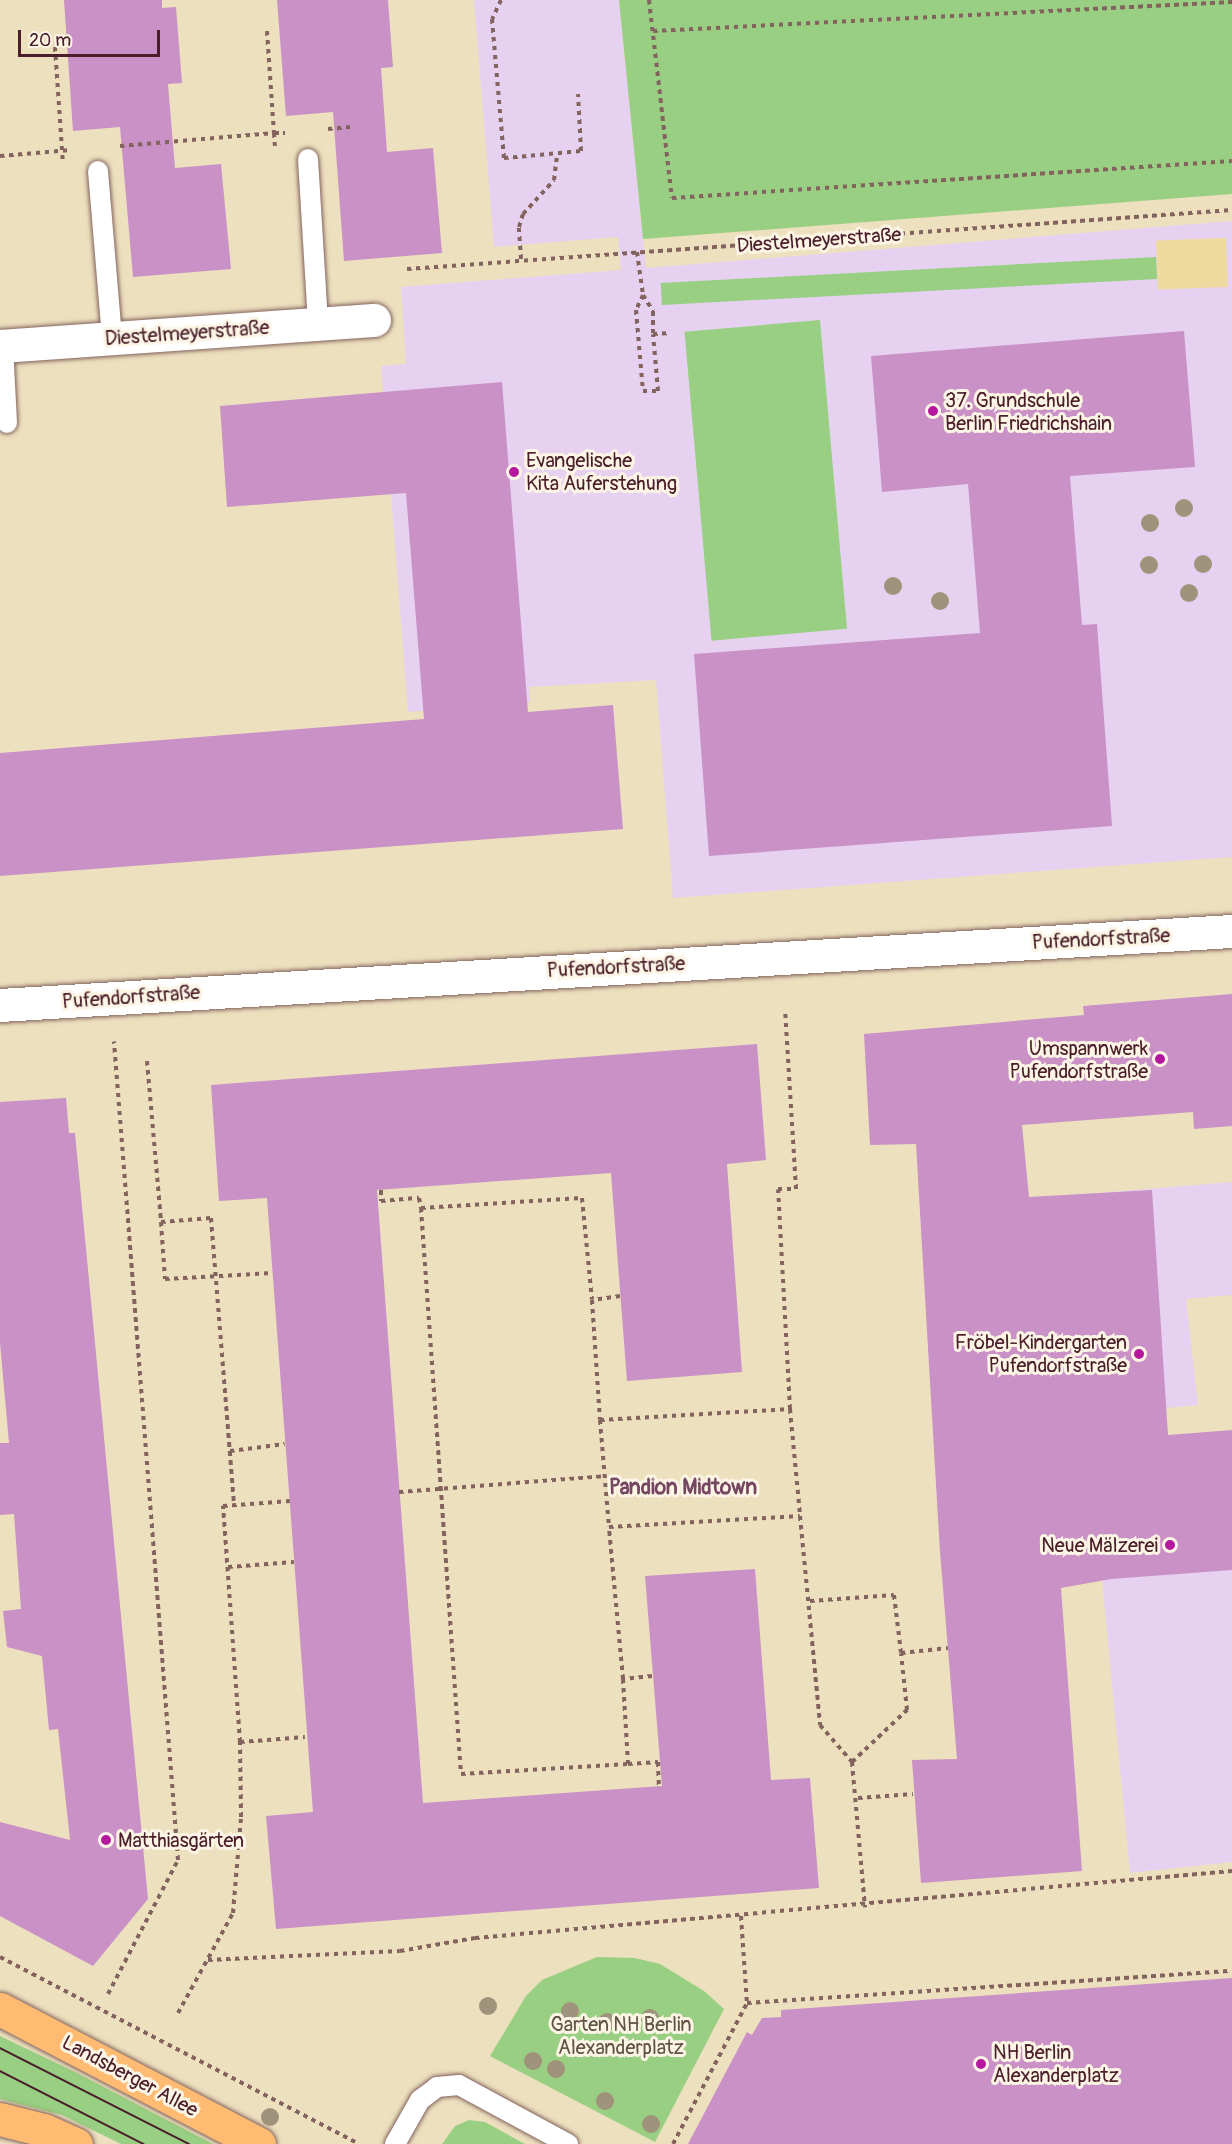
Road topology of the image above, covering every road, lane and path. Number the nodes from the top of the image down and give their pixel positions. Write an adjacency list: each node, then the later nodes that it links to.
1 (501, 0): 13 (path)
2 (649, 0): 5 (path)
3 (1232, 2): 5 (path)
4 (267, 31): 10 (path)
5 (653, 31): 17 (path)
6 (578, 94): 13 (path)
7 (350, 127): 8 (path)
8 (317, 130)
9 (296, 132): 10 (path)
10 (274, 134): 11 (path); 15 (path)
11 (110, 147)
12 (74, 149): 14 (path)
13 (557, 154): 21 (path)
14 (0, 156)
15 (276, 157)
16 (308, 159): 25 (lane)
17 (1232, 161)
18 (98, 171): 28 (lane)
19 (1232, 210): 20 (path, Diestelmeyerstraße)
20 (637, 252): 21 (path, Diestelmeyerstraße); 23 (path)
21 (521, 259): 22 (path, Diestelmeyerstraße)
22 (406, 269)
23 (643, 295): 27 (path); 27 (path)
24 (374, 320): 25 (street, Diestelmeyerstraße)
25 (318, 324): 28 (street, Diestelmeyerstraße)
26 (671, 333): 27 (path)
27 (653, 334)
28 (112, 338): 29 (street, Diestelmeyerstraße)
29 (2, 346): 30 (lane)
30 (7, 423)
31 (1232, 931): 32 (street, Pufendorfstraße)
32 (0, 1005)
33 (785, 1011): 43 (path)
34 (147, 1061): 38 (path)
35 (117, 1076): 74 (path)
36 (381, 1190): 37 (path)
37 (421, 1208): 42 (path); 48 (path)
38 (161, 1222): 40 (path); 40 (path)
39 (272, 1273): 40 (path)
40 (216, 1276): 46 (path)
41 (620, 1296): 42 (path)
42 (592, 1300): 44 (path)
43 (790, 1408): 44 (path); 52 (path)
44 (600, 1420): 47 (path)
45 (285, 1443): 46 (path)
46 (230, 1451): 51 (path)
47 (605, 1476): 48 (path); 53 (path)
48 (441, 1487): 49 (path); 64 (path)
49 (399, 1492)
50 (290, 1501): 51 (path)
51 (234, 1505): 55 (path)
52 (800, 1516): 53 (path); 56 (path)
53 (609, 1527): 60 (path)
54 (294, 1562): 55 (path)
55 (228, 1567): 62 (path)
56 (810, 1601): 58 (path); 63 (path)
57 (948, 1648): 58 (path)
58 (901, 1653): 63 (path)
59 (652, 1676): 60 (path)
60 (623, 1679): 64 (path)
61 (305, 1737): 62 (path)
62 (240, 1742): 72 (path)
63 (852, 1762): 67 (path)
64 (628, 1764): 65 (path)
65 (659, 1786)
66 (913, 1794): 67 (path)
67 (858, 1798): 69 (path)
68 (1232, 1871): 69 (path)
69 (865, 1907): 70 (path)
70 (741, 1916): 72 (path); 75 (path)
71 (0, 1957): 81 (path)
72 (208, 1960): 77 (path)
73 (1232, 1971): 75 (path)
74 (108, 1994)
75 (747, 2003): 84 (path)
76 (0, 2009): 80 (main road, Landsberger Allee)
77 (178, 2013)
78 (0, 2119): 79 (main road)
79 (76, 2144)
80 (259, 2144)
81 (359, 2144)
82 (395, 2144): 83 (lane)
83 (568, 2144)
84 (673, 2144)

